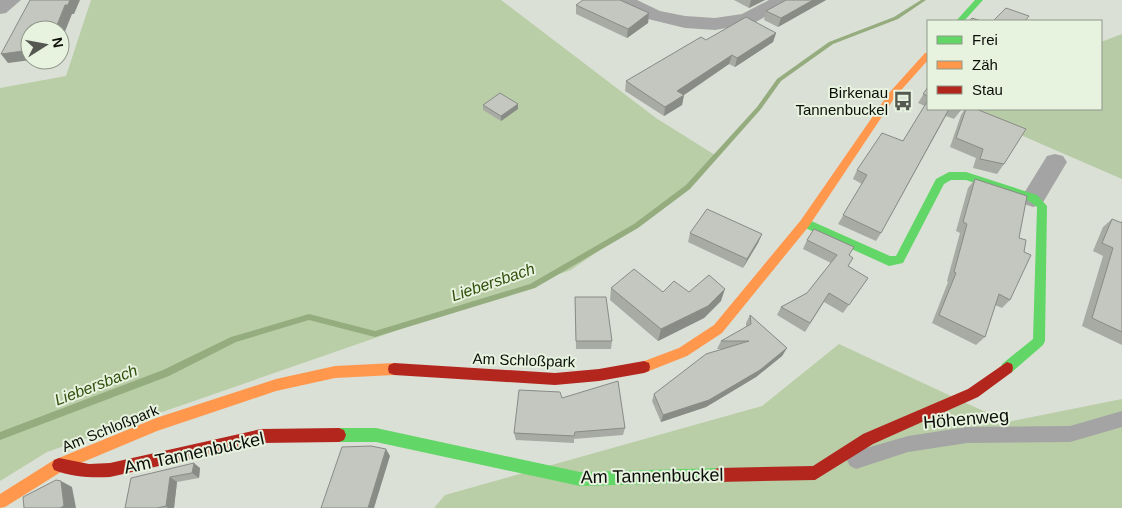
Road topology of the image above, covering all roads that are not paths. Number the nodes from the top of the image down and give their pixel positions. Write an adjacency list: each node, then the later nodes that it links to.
1 (12, 0): 5 (street)
2 (623, 0): 3 (street)
3 (782, 0)
4 (979, 0): 6 (street)
5 (0, 9)
6 (961, 20)
7 (927, 56): 10 (street, Am Schloßpark)
8 (1055, 162): 9 (street)
9 (1033, 198): 10 (street); 13 (street)
10 (805, 223): 12 (street, Am Schloßpark)
11 (1122, 419): 13 (lane, Höhenweg)
12 (59, 466): 13 (street, Am Tannenbuckel); 14 (street, Am Schloßpark)
13 (815, 473)
14 (0, 502)

